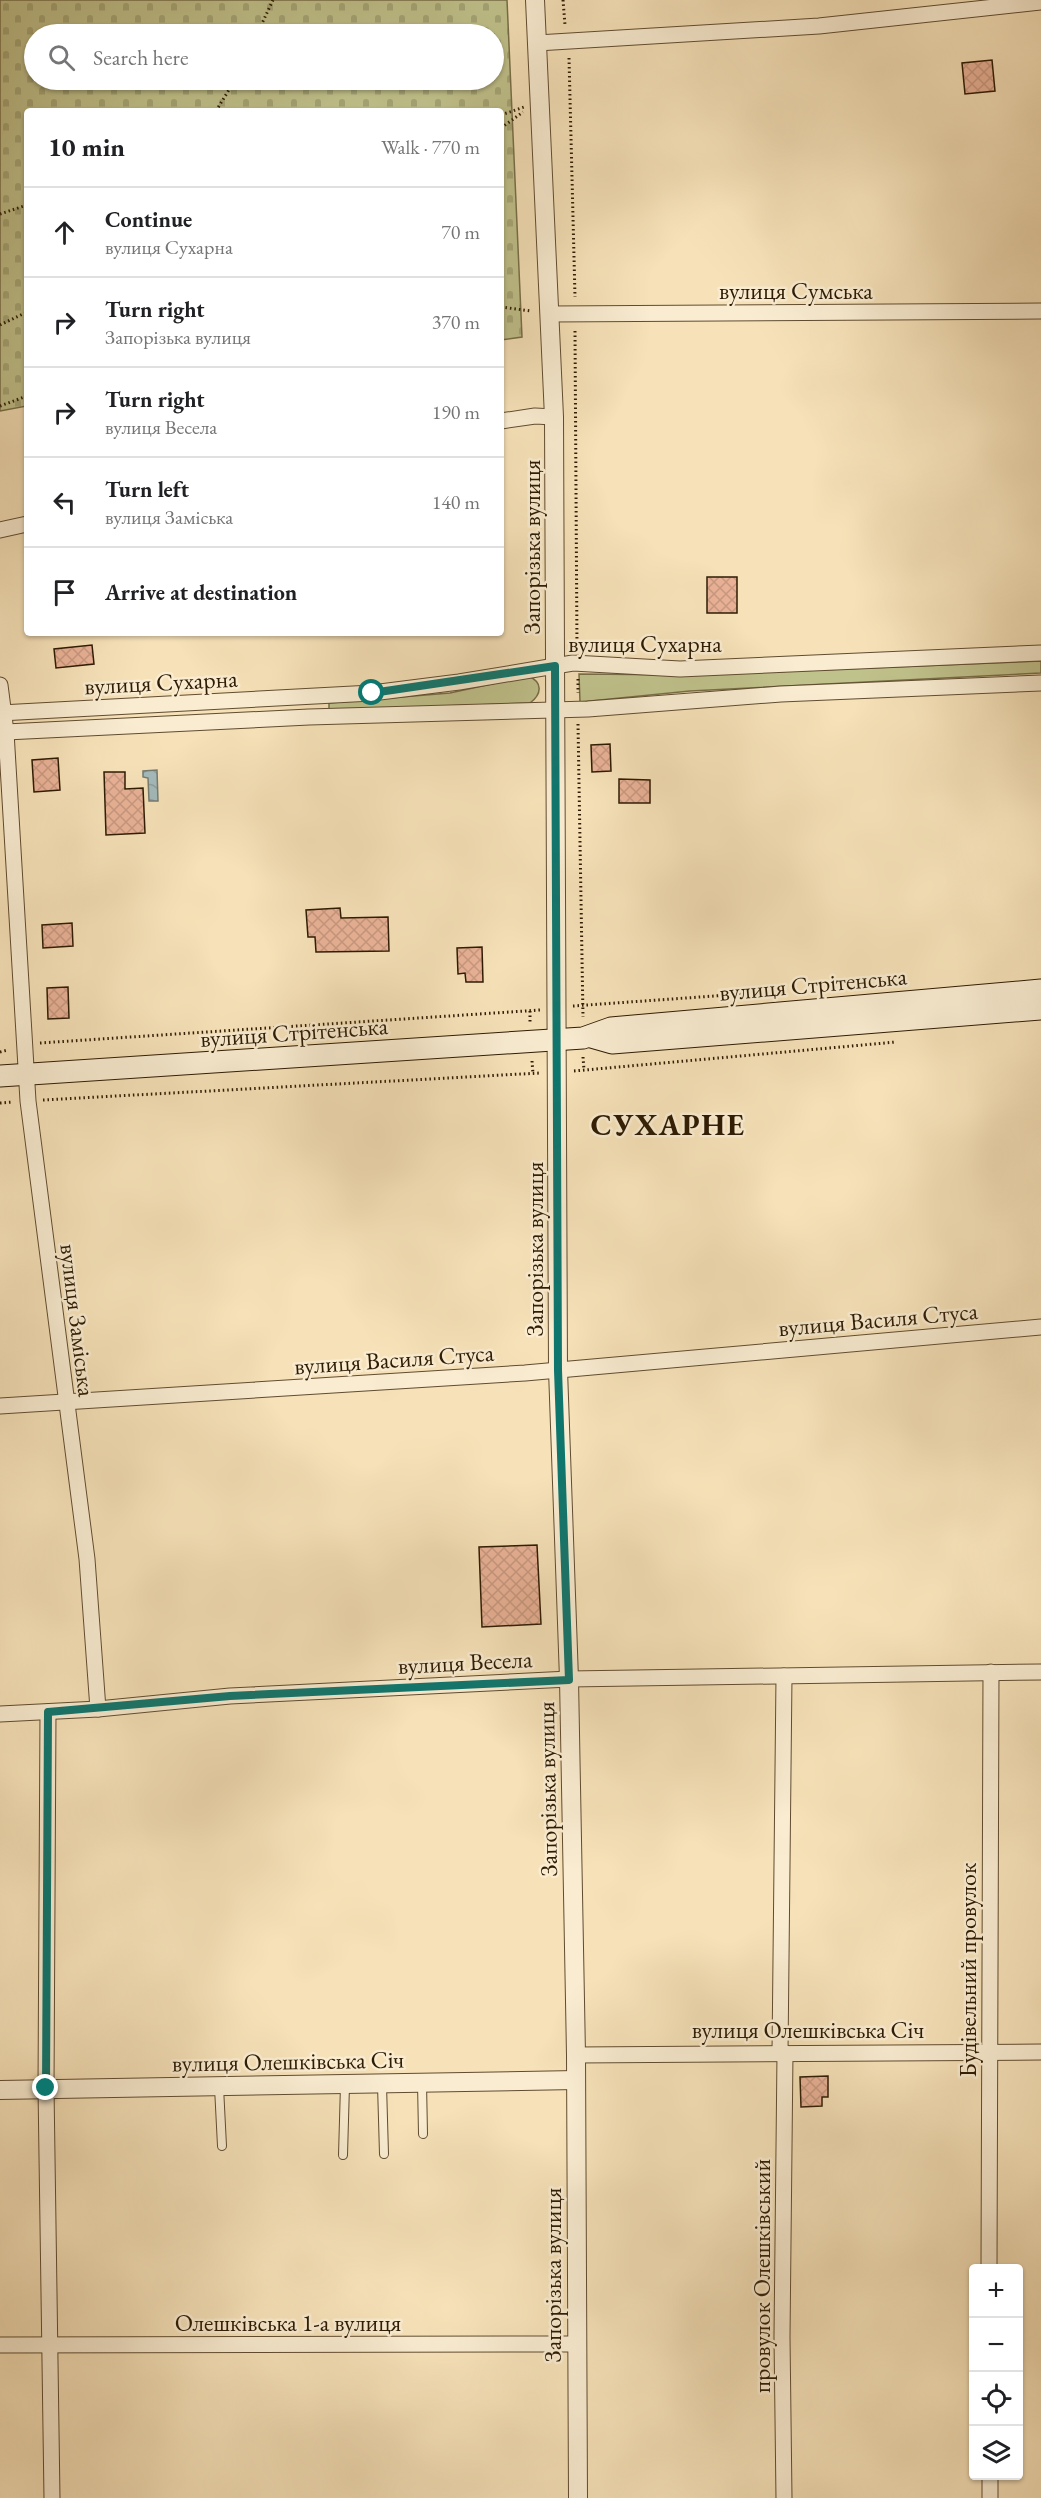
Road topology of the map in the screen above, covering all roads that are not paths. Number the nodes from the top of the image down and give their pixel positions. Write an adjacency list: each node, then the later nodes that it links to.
1 (535, 0): 4 (street, Запорізька вулиця)
2 (1011, 2): 3 (street); 4 (street)
3 (1041, 2)
4 (537, 43): 6 (street, Запорізька вулиця)
5 (1041, 311): 6 (street, вулиця Сумська)
6 (551, 314): 7 (street, Запорізька вулиця)
7 (554, 417): 8 (street); 12 (street, Запорізька вулиця)
8 (504, 421)
9 (24, 525): 10 (street)
10 (0, 530)
11 (1041, 653): 12 (street, вулиця Сухарна)
12 (555, 666): 15 (street, вулиця Сухарна); 16 (street, Запорізька вулиця)
13 (1041, 683): 16 (street, вулиця Сухарна)
14 (0, 685): 17 (street, вулиця Заміська)
15 (308, 698): 17 (street, вулиця Сухарна); 18 (lane)
16 (555, 710): 18 (street, вулиця Сухарна); 23 (street, Запорізька вулиця)
17 (2, 712): 19 (street, вулиця Заміська)
18 (309, 717): 19 (street, вулиця Сухарна)
19 (6, 732): 24 (street, вулиця Заміська)
20 (1041, 990): 22 (main road, вулиця Стрітенська)
21 (1041, 1009): 22 (main road, вулиця Стрітенська)
22 (587, 1038): 23 (main road, вулиця Стрітенська)
23 (556, 1040): 24 (main road, вулиця Стрітенська); 27 (street, Запорізька вулиця)
24 (27, 1075): 25 (main road, вулиця Стрітенська); 28 (street, вулиця Заміська)
25 (0, 1076)
26 (1041, 1327): 27 (street, вулиця Василя Стуса)
27 (558, 1370): 28 (street, вулиця Василя Стуса); 33 (street, Запорізька вулиця)
28 (65, 1404): 29 (street, вулиця Василя Стуса); 34 (street, вулиця Заміська)
29 (0, 1406)
30 (991, 1672): 31 (street, вулиця Весела); 32 (street, вулиця Весела); 37 (street, Будівельний провулок)
31 (1041, 1672)
32 (784, 1676): 33 (street, вулиця Весела); 39 (street, провулок Олешківський)
33 (569, 1680): 34 (street, вулиця Весела); 40 (street, Запорізька вулиця)
34 (98, 1709): 35 (street, вулиця Весела)
35 (48, 1712): 36 (street, вулиця Весела); 46 (street)
36 (0, 1714)
37 (989, 2052): 38 (street, вулиця Олешківська Січ); 39 (street, вулиця Олешківська Січ); 52 (street, Будівельний провулок)
38 (1041, 2052)
39 (782, 2053): 40 (street, вулиця Олешківська Січ); 59 (street, провулок Олешківський)
40 (576, 2055): 41 (street, Запорізька вулиця)
41 (576, 2080): 43 (street, вулиця Олешківська Січ); 53 (street, Запорізька вулиця)
42 (382, 2083): 43 (street, вулиця Олешківська Січ); 44 (street, вулиця Олешківська Січ); 50 (lane)
43 (422, 2083): 48 (lane)
44 (345, 2084): 45 (street, вулиця Олешківська Січ); 51 (lane)
45 (219, 2086): 46 (street, вулиця Олешківська Січ); 49 (lane)
46 (46, 2088): 47 (street, вулиця Олешківська Січ); 55 (street)
47 (0, 2090)
48 (423, 2134)
49 (222, 2146)
50 (384, 2154)
51 (343, 2155)
52 (989, 2264)
53 (576, 2344): 55 (street, Олешківська 1-а вулиця); 58 (street, Запорізька вулиця)
54 (0, 2345): 55 (street, Олешківська 1-а вулиця)
55 (50, 2346): 57 (street)
56 (990, 2480): 60 (street)
57 (52, 2498)
58 (578, 2498)
59 (784, 2498)
60 (990, 2498)

